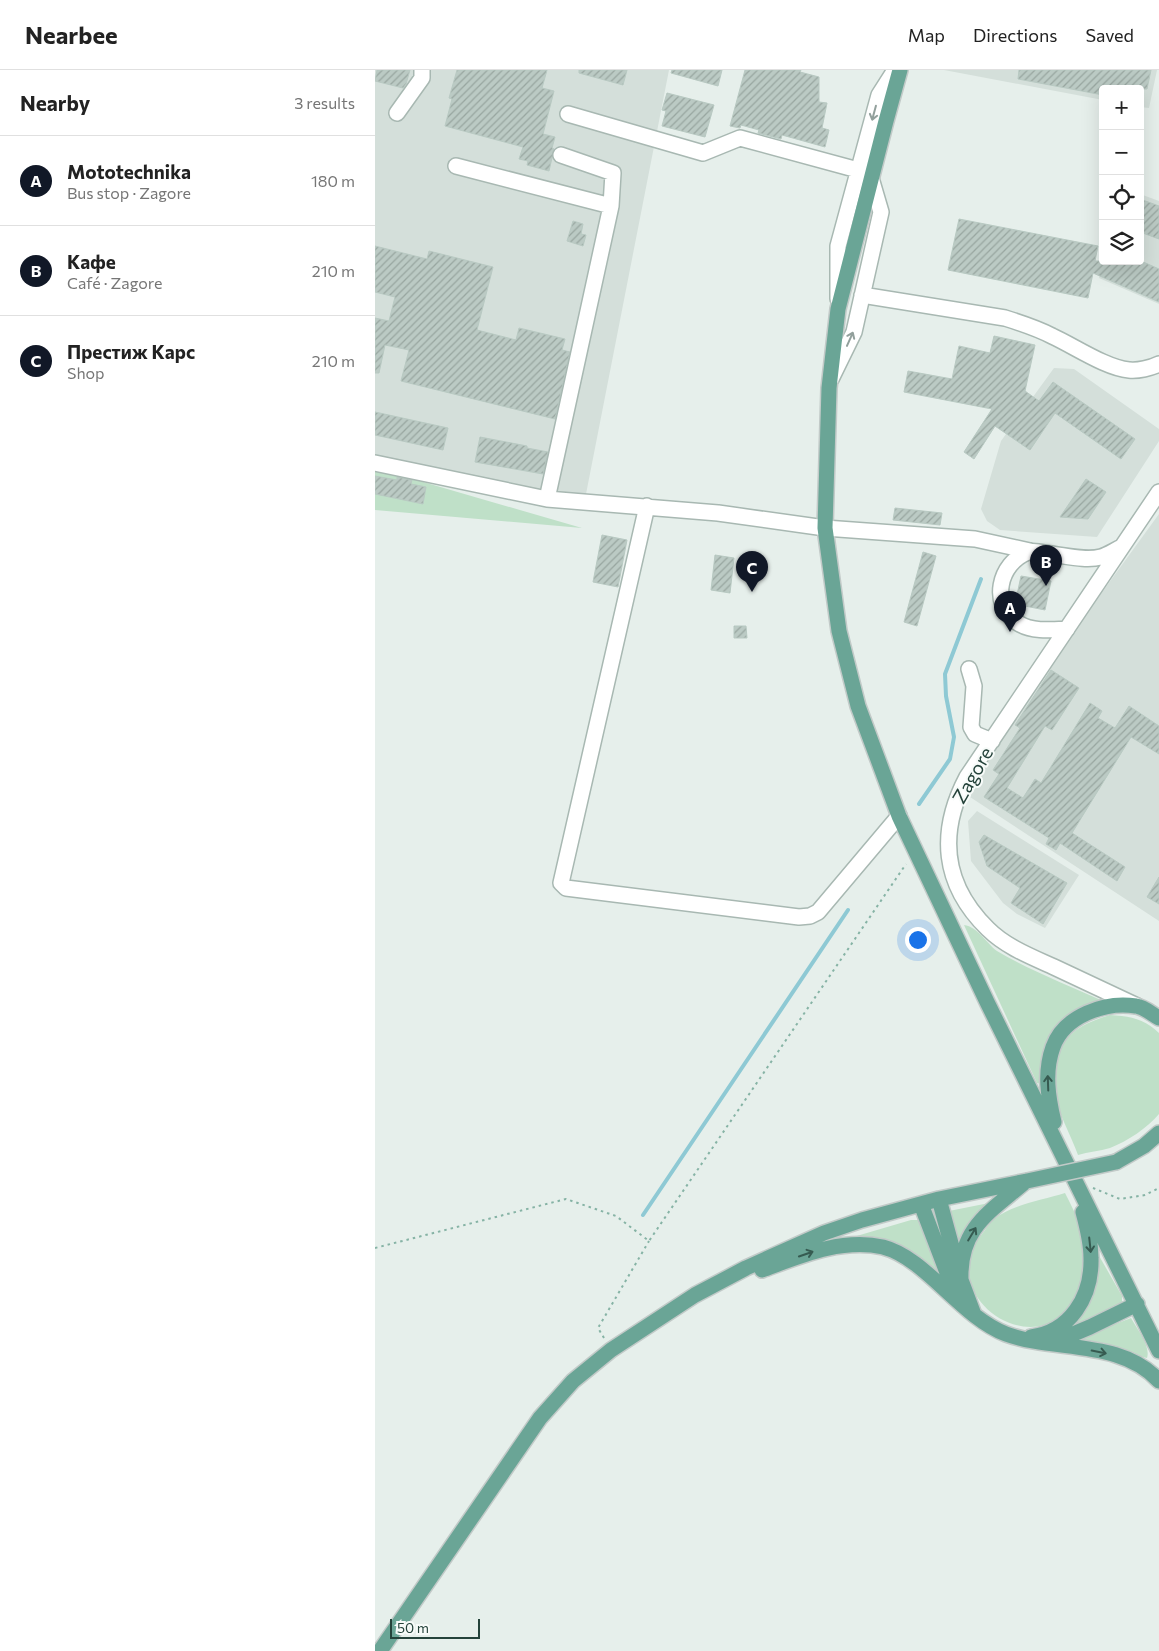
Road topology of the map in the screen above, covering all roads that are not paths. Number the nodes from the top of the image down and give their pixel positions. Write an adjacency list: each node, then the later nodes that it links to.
1 (423, 70): 4 (street)
2 (895, 70): 8 (street, one-way to 8)
3 (900, 70): 9 (main road)
4 (397, 114)
5 (569, 114): 8 (street)
6 (561, 155): 10 (street)
7 (455, 166): 10 (street)
8 (858, 170): 12 (street)
9 (871, 178): 11 (street); 12 (main road)
10 (611, 206): 17 (street)
11 (862, 295): 13 (street); 14 (street, one-way to 11)
12 (838, 309): 14 (main road)
13 (1159, 364)
14 (829, 383): 19 (main road)
15 (375, 463): 17 (street)
16 (1159, 492): 20 (street, Zagore)
17 (547, 498): 18 (street)
18 (647, 506): 19 (street); 25 (street)
19 (825, 528): 21 (street); 25 (main road)
20 (1123, 546): 21 (street); 22 (street, Zagore)
21 (1030, 551): 22 (street)
22 (1067, 629): 24 (street, Zagore)
23 (969, 669): 24 (street)
24 (992, 741): 26 (street, Zagore)
25 (899, 816): 29 (main road)
26 (1137, 1006): 27 (main road); 29 (main road, one-way to 26)
27 (1159, 1018)
28 (1159, 1133): 30 (main road, bridge)
29 (1060, 1148): 31 (main road)
30 (1027, 1181): 32 (main road); 34 (main road, one-way to 30)
31 (1075, 1181): 37 (main road); 39 (main road, one-way to 39)
32 (939, 1199): 33 (main road); 34 (main road)
33 (921, 1204): 35 (main road); 36 (main road)
34 (961, 1280): 38 (main road)
35 (695, 1296): 36 (main road, one-way to 36); 43 (main road)
36 (959, 1303): 38 (main road)
37 (1137, 1304): 40 (main road); 41 (main road)
38 (973, 1312): 39 (main road)
39 (1022, 1338): 40 (main road)
40 (1051, 1344): 42 (main road, one-way to 42)
41 (1159, 1351)
42 (1159, 1381)
43 (379, 1651)

